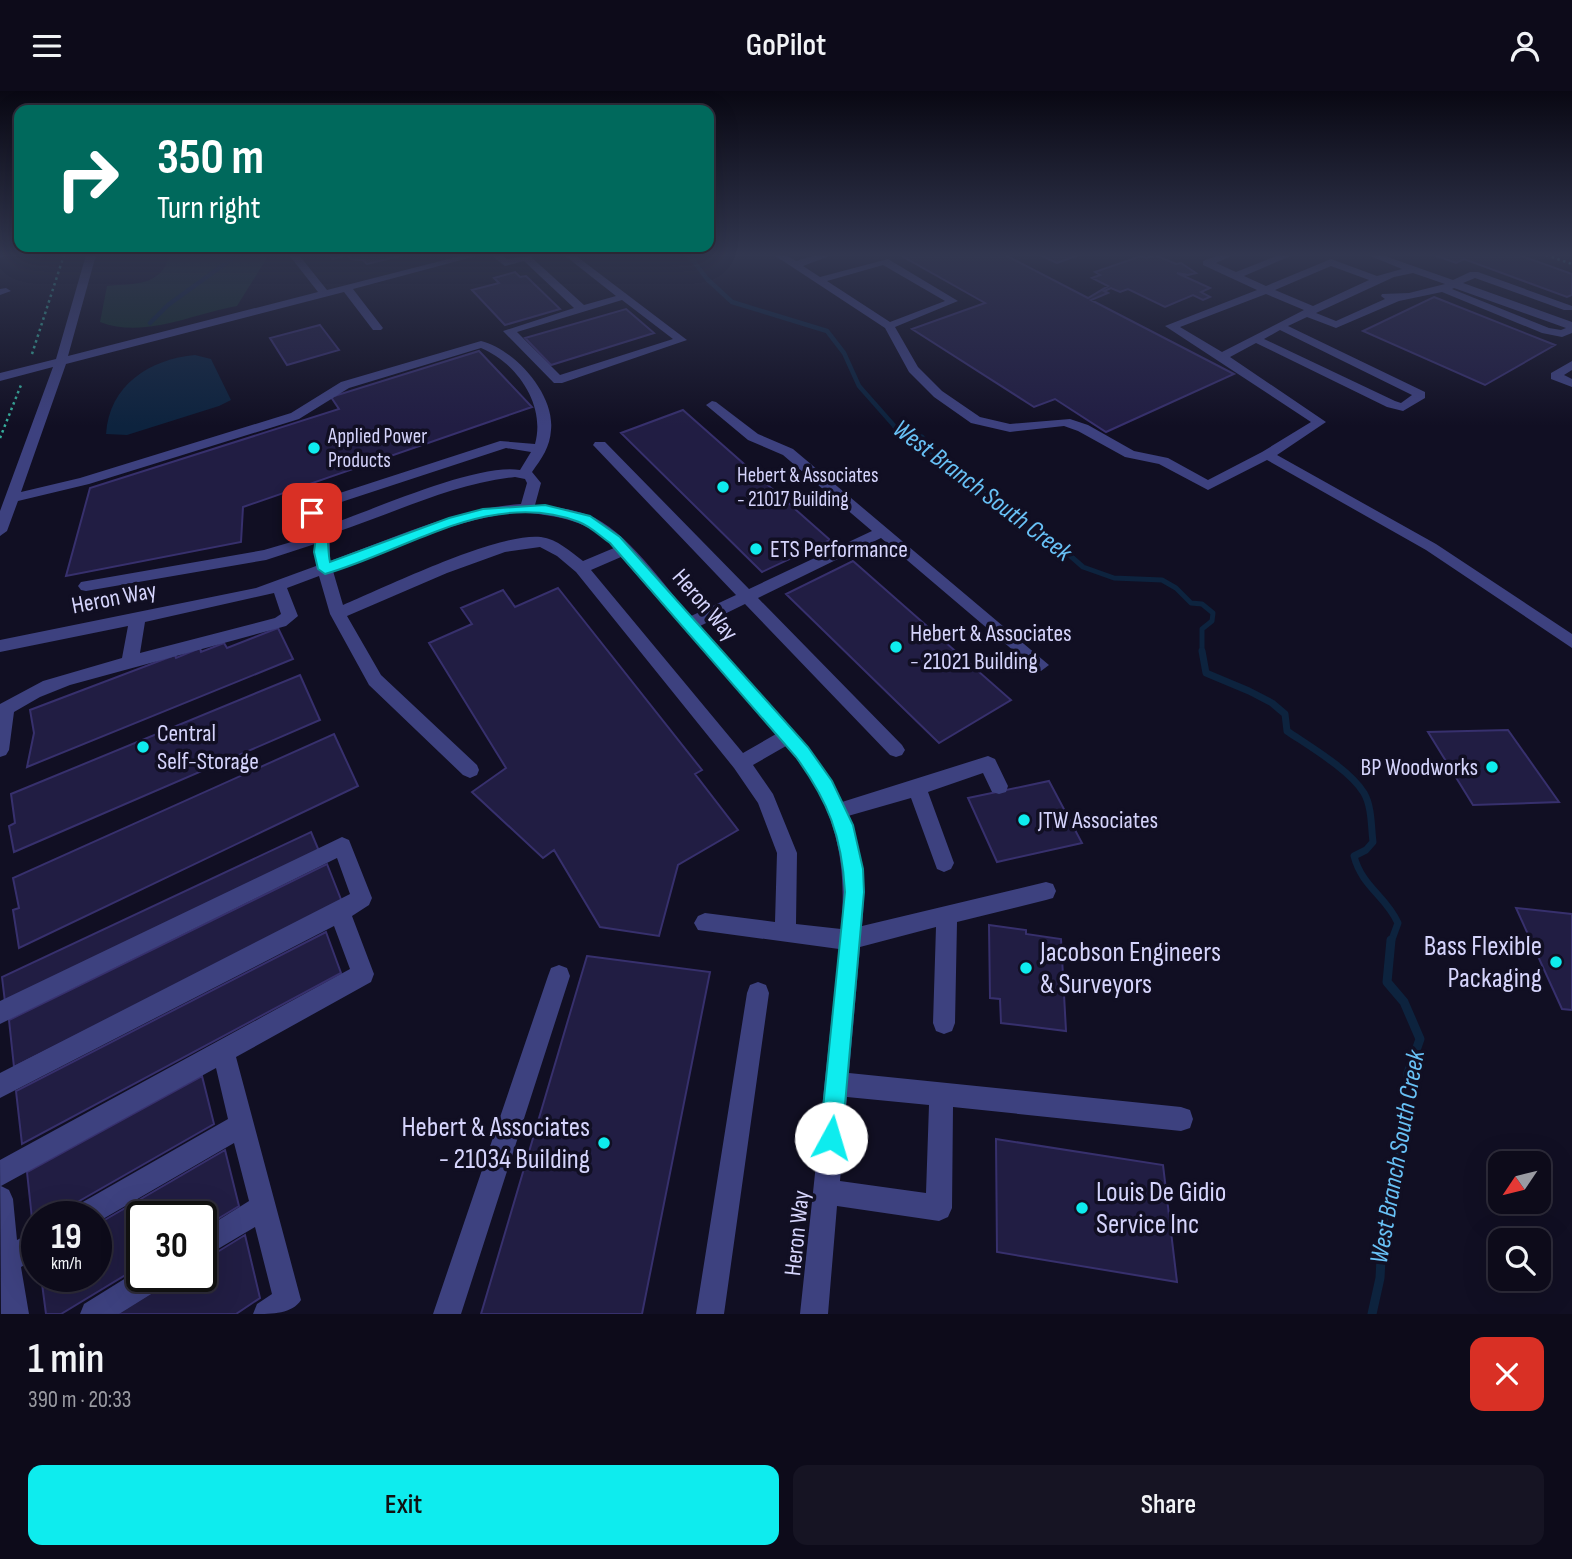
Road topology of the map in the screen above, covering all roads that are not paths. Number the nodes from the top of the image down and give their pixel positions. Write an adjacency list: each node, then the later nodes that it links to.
1 (75, 312): 21 (street)
2 (254, 312): 21 (street)
3 (365, 312): 17 (street)
4 (572, 312): 5 (street)
5 (642, 312)
6 (868, 312): 16 (street)
7 (925, 312): 16 (street)
8 (1208, 312): 20 (street)
9 (1309, 312): 10 (street); 15 (street)
10 (1365, 312)
11 (1500, 312): 18 (street)
12 (1534, 312): 14 (street)
13 (1560, 312): 14 (street)
14 (1549, 318): 18 (street)
15 (1283, 324): 19 (street); 19 (street)
16 (889, 326): 28 (street)
17 (377, 328)
18 (1572, 328)
19 (1256, 339): 20 (street)
20 (1222, 357): 28 (street)
21 (61, 361): 23 (street); 30 (street)
22 (1572, 365): 24 (street)
23 (0, 377)
24 (1572, 383)
25 (712, 404): 33 (street)
26 (600, 445): 40 (street)
27 (541, 449): 29 (street); 30 (street); 34 (street)
28 (1267, 455): 44 (street)
29 (525, 473): 31 (street); 34 (street)
30 (12, 498): 32 (street)
31 (527, 508): 35 (street, Heron Way); 37 (street, Heron Way)
32 (0, 531)
33 (882, 532): 40 (street); 47 (street)
34 (323, 537): 37 (street); 38 (street)
35 (624, 550): 36 (street); 43 (street, Heron Way)
36 (581, 568): 41 (street); 51 (street)
37 (325, 569): 39 (street, Heron Way); 41 (street)
38 (86, 586)
39 (279, 587): 42 (street, Heron Way); 46 (street)
40 (747, 596): 43 (street); 50 (street)
41 (338, 614): 52 (street)
42 (137, 619): 45 (street, Heron Way); 46 (street)
43 (689, 624): 48 (street, Heron Way)
44 (1572, 642)
45 (0, 646)
46 (130, 662): 49 (street)
47 (1041, 665)
48 (788, 736): 51 (street); 55 (street, Heron Way)
49 (0, 750)
50 (896, 750)
51 (741, 763): 61 (street)
52 (470, 770)
53 (999, 786): 54 (street)
54 (917, 788): 55 (street); 56 (street)
55 (838, 811): 62 (street, Heron Way)
56 (944, 863)
57 (1046, 891): 59 (street)
58 (340, 912): 65 (street); 67 (street); 69 (street)
59 (947, 915): 62 (street); 66 (street)
60 (705, 923): 61 (street)
61 (785, 933): 62 (street)
62 (850, 940): 68 (street, Heron Way)
63 (559, 976): 85 (street)
64 (758, 993): 86 (street)
65 (0, 1013)
66 (944, 1023)
67 (223, 1051): 72 (street); 73 (street)
68 (836, 1084): 70 (street); 74 (street, Heron Way)
69 (0, 1086)
70 (941, 1094): 71 (street); 74 (street)
71 (1181, 1119)
72 (241, 1125): 76 (street); 77 (street)
73 (0, 1174)
74 (826, 1192): 87 (street, Heron Way)
75 (0, 1199): 80 (street)
76 (109, 1201)
77 (263, 1207): 78 (street); 84 (street)
78 (217, 1236)
79 (21, 1243): 80 (street)
80 (3, 1244): 82 (street)
81 (129, 1292): 83 (street)
82 (15, 1314)
83 (94, 1314)
84 (267, 1314)
85 (447, 1314)
86 (710, 1314)
87 (814, 1314)

